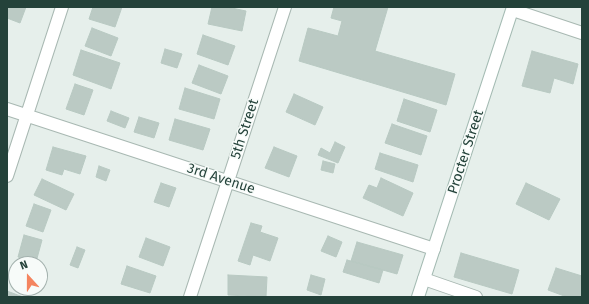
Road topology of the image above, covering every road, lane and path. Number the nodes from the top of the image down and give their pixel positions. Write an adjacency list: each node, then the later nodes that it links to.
1 (62, 7): 6 (street)
2 (285, 7): 8 (street, 5th Street)
3 (513, 8): 4 (street); 9 (street, Procter Street)
4 (582, 33)
5 (7, 109): 6 (street, 3rd Avenue)
6 (27, 115): 7 (street); 8 (street, 3rd Avenue)
7 (7, 176)
8 (228, 181): 9 (street, 3rd Avenue); 11 (street, 5th Street)
9 (434, 249): 10 (street, Procter Street)
10 (424, 280): 12 (street, Procter Street); 13 (street)
11 (190, 297)
12 (418, 297)
13 (476, 297)

